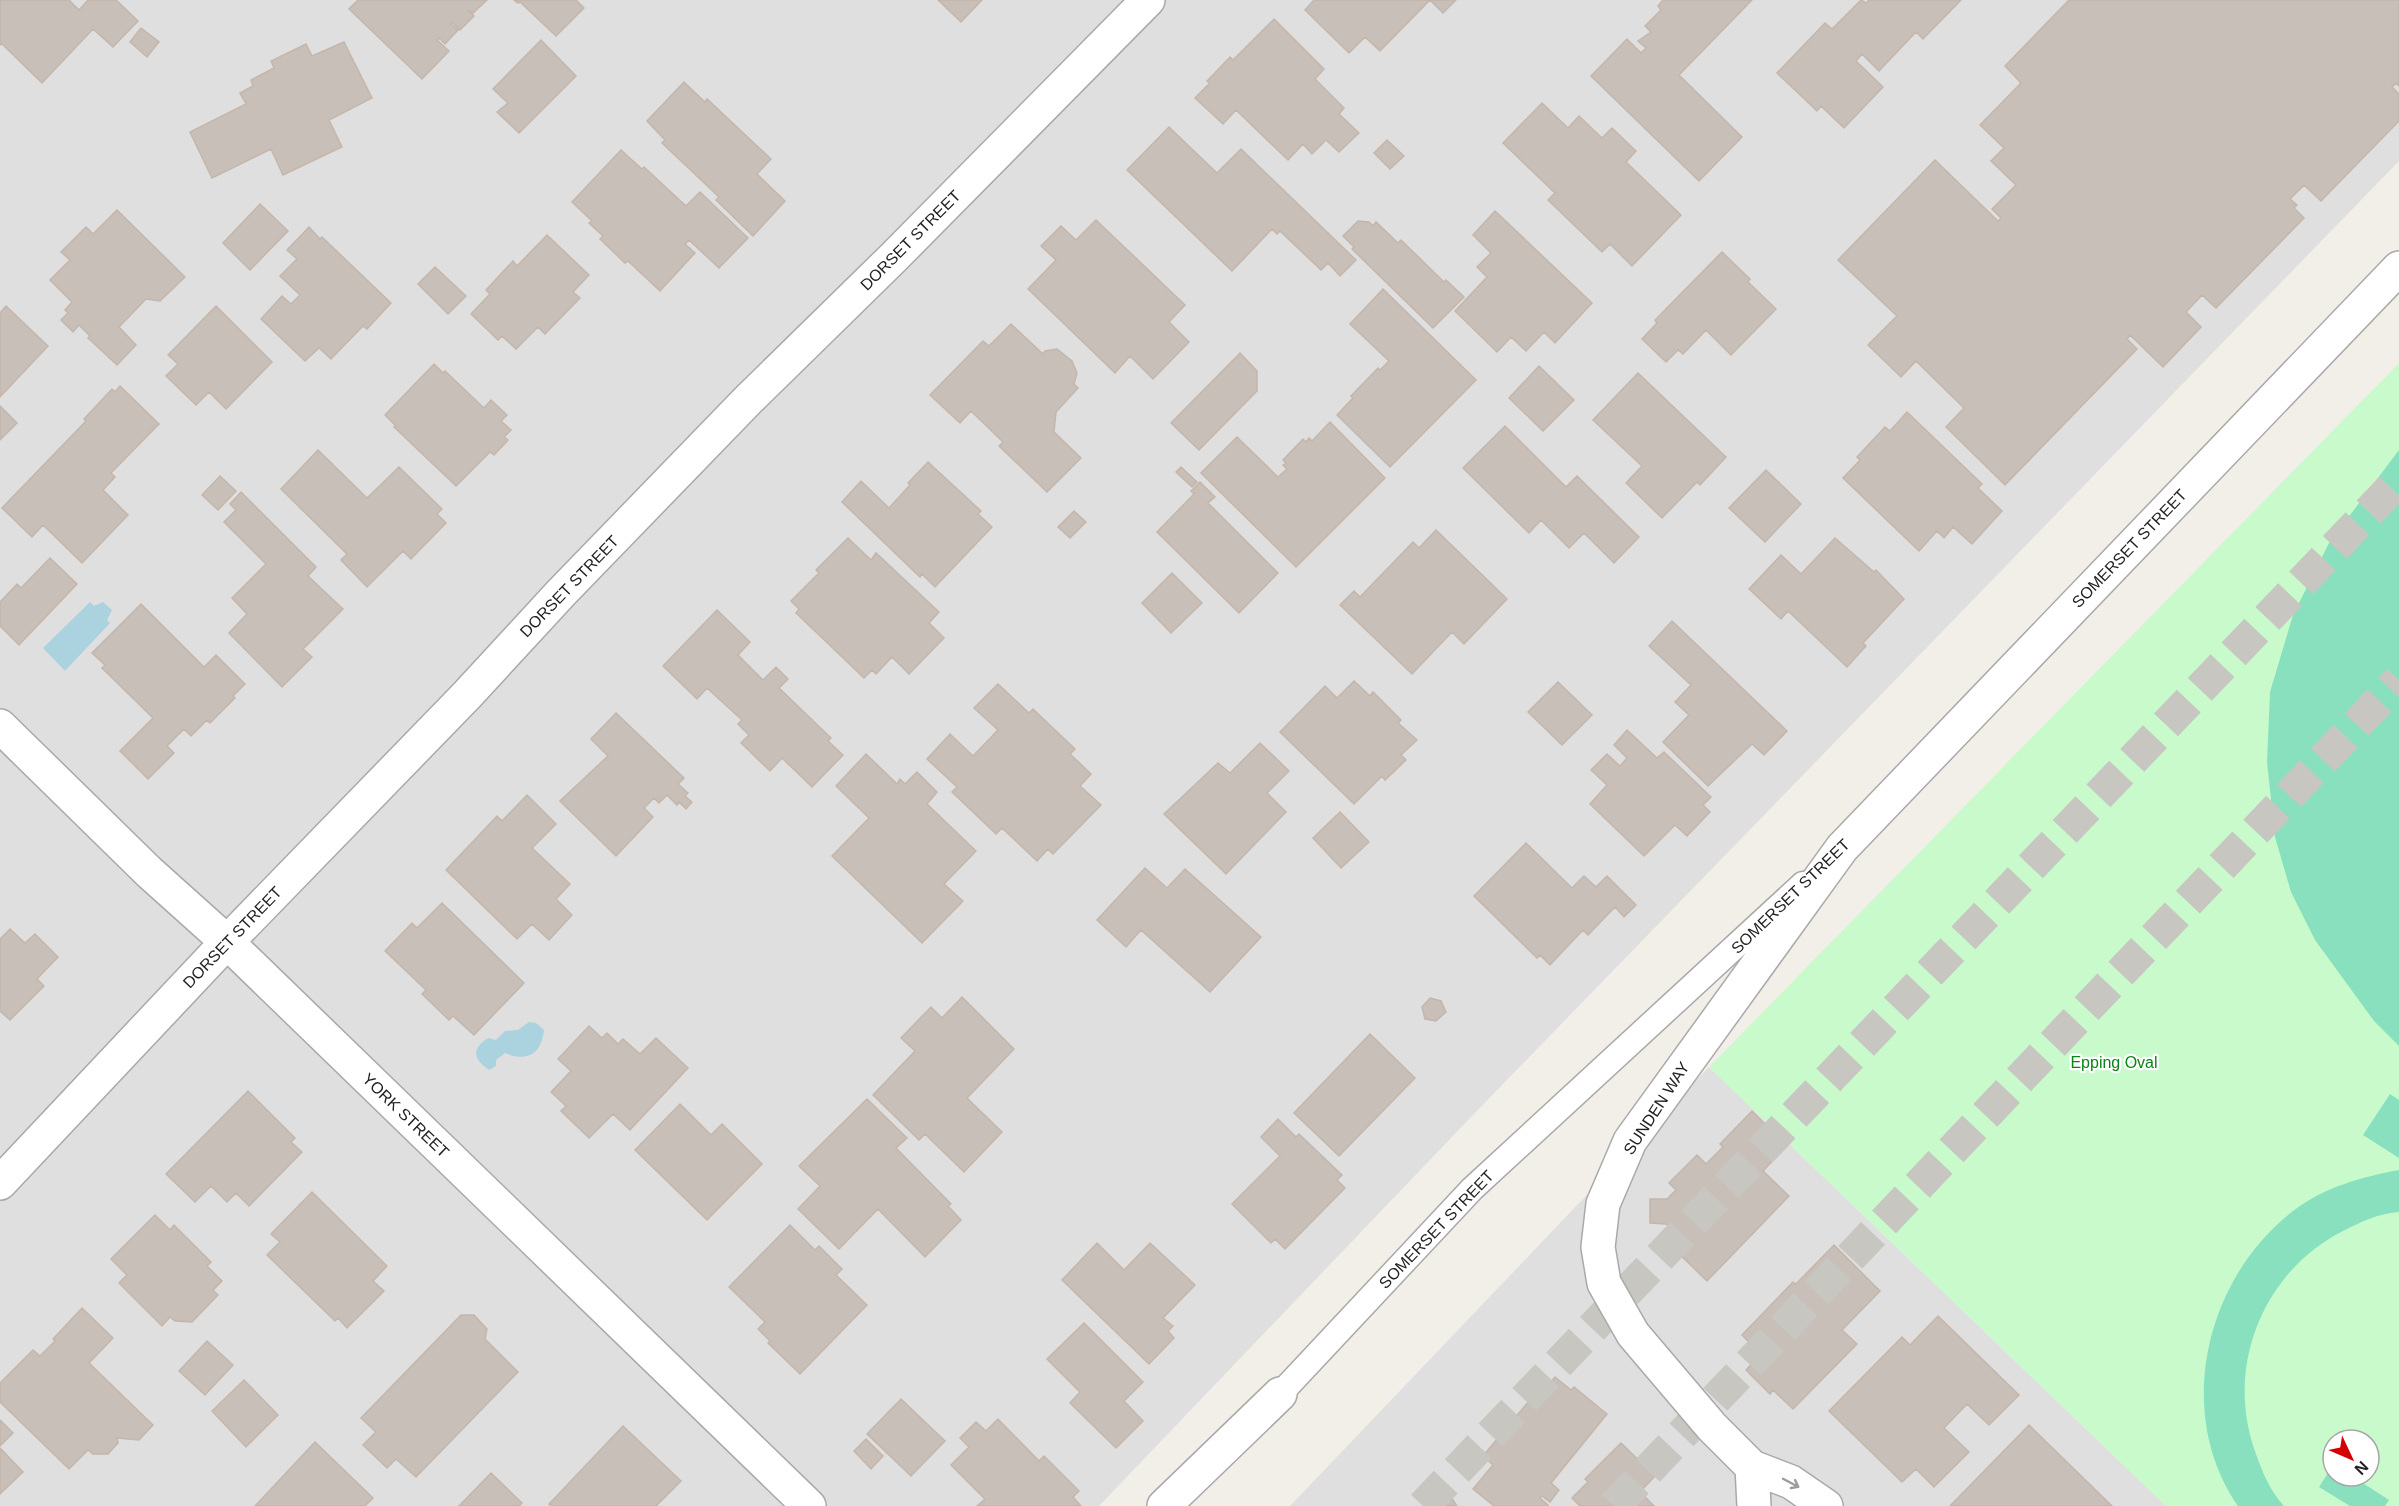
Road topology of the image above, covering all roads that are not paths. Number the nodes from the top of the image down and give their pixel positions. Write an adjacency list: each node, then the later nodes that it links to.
1 (1148, 0): 5 (street, DORSET STREET)
2 (2399, 268): 4 (street, SOMERSET STREET)
3 (0, 726): 5 (street, YORK STREET)
4 (1842, 848): 7 (lane, SOMERSET STREET); 8 (street, SUNDEN WAY)
5 (227, 942): 6 (street, DORSET STREET); 9 (street, YORK STREET)
6 (0, 1183)
7 (1280, 1394): 10 (street, SOMERSET STREET)
8 (1752, 1467): 11 (street); 12 (street, SUNDEN WAY, one-way to 12)
9 (809, 1506)
10 (1164, 1506)
11 (1754, 1506)
12 (1826, 1506)

